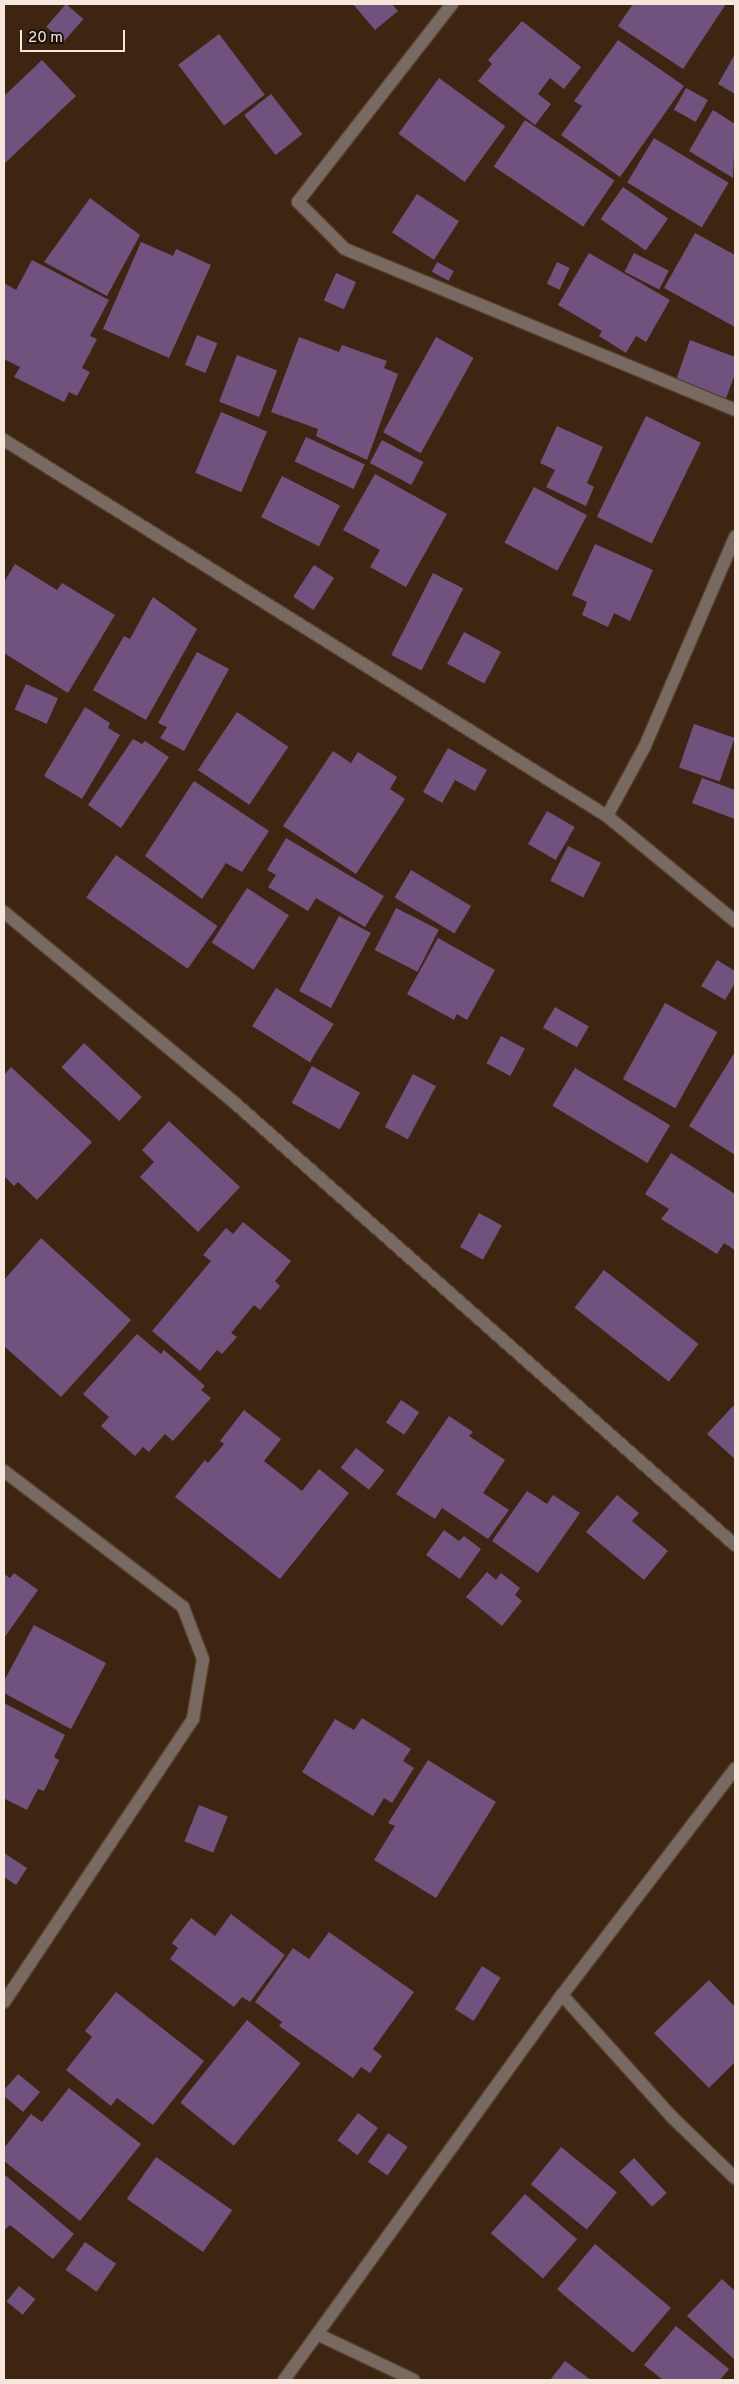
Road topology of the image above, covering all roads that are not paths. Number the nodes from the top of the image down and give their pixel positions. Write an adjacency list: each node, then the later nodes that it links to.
1 (452, 4): 2 (street)
2 (735, 410)
3 (4, 440): 5 (street)
4 (735, 537): 5 (street)
5 (607, 816): 7 (street)
6 (4, 912): 9 (street)
7 (735, 921)
8 (4, 1471): 12 (street)
9 (735, 1545)
10 (735, 1769): 11 (street)
11 (562, 1995): 13 (street); 14 (street)
12 (4, 2002)
13 (735, 2178)
14 (318, 2334): 15 (street); 16 (street)
15 (284, 2380)
16 (414, 2380)

